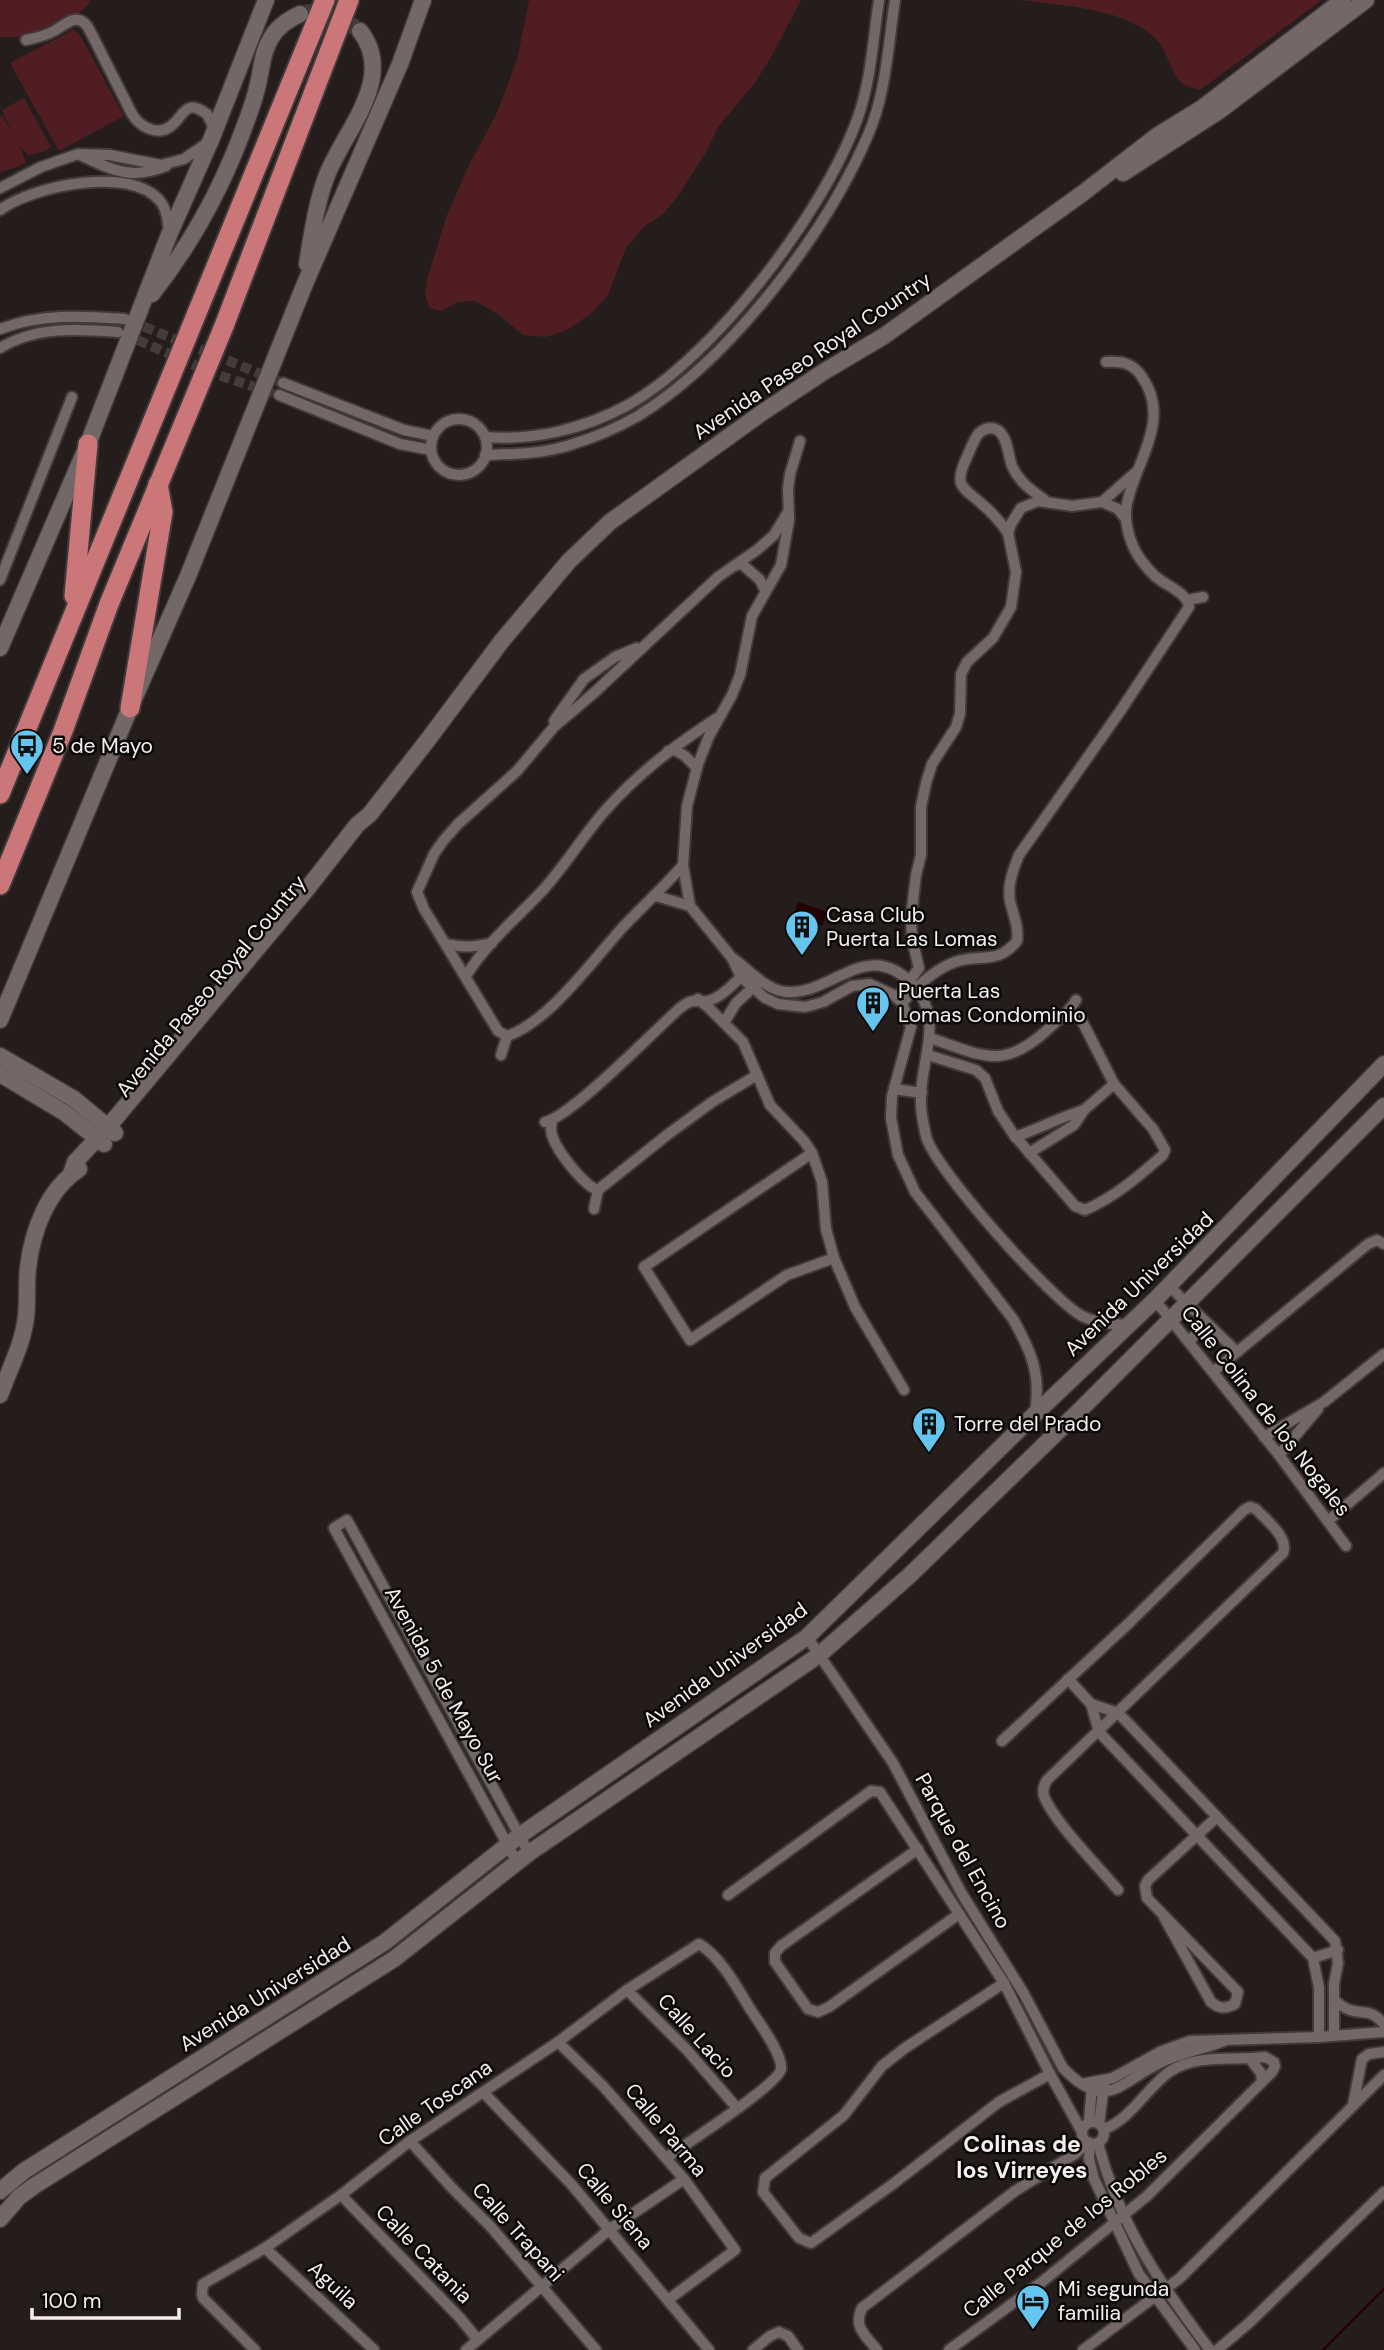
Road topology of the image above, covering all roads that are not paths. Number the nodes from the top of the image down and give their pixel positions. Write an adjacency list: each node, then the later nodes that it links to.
1 (266, 0): 13 (main road)
2 (325, 0): 49 (highway)
3 (349, 0): 38 (highway)
4 (424, 0): 21 (main road)
5 (879, 0): 32 (street)
6 (895, 0): 36 (street)
7 (1342, 0): 10 (main road)
8 (1366, 0): 10 (main road)
9 (300, 14): 22 (main road)
10 (1324, 23): 90 (main road, Avenida Paseo Royal Country)
11 (360, 31): 21 (main road)
12 (26, 40): 13 (street)
13 (213, 135): 15 (street); 20 (main road)
14 (78, 154): 15 (street); 16 (street); 18 (street)
15 (172, 163): 16 (street)
16 (131, 173): 17 (street)
17 (128, 185): 19 (street); 20 (street)
18 (0, 188)
19 (0, 210)
20 (169, 235): 22 (main road)
21 (304, 286): 52 (main road)
22 (141, 308): 34 (main road)
23 (125, 319): 24 (street)
24 (0, 329)
25 (118, 332): 26 (street)
26 (0, 348)
27 (1105, 362): 37 (street)
28 (283, 383): 31 (street)
29 (279, 395): 35 (street)
30 (72, 397): 45 (street)
31 (433, 436): 32 (street); 35 (street)
32 (485, 437): 36 (street)
33 (800, 441): 41 (street)
34 (88, 444): 49 (highway); 51 (main road)
35 (431, 450): 36 (street)
36 (485, 455)
37 (1139, 470): 40 (street); 42 (street)
38 (158, 483): 52 (highway); 59 (highway)
39 (1048, 502): 40 (street); 43 (street); 43 (street)
40 (1102, 502): 42 (street)
41 (788, 512): 44 (street); 46 (street)
42 (1125, 518): 48 (street)
43 (1008, 533): 67 (street)
44 (734, 566): 46 (street); 50 (street)
45 (0, 580)
46 (765, 590): 53 (street)
47 (1203, 597): 48 (street)
48 (1188, 600): 67 (street)
49 (72, 618): 57 (highway)
50 (646, 644): 54 (street); 54 (street)
51 (0, 648)
52 (130, 708): 72 (main road)
53 (720, 717): 55 (street); 56 (street)
54 (537, 745): 63 (street)
55 (668, 751): 56 (street); 62 (street)
56 (697, 768): 58 (street)
57 (0, 794)
58 (683, 865): 60 (street); 61 (street)
59 (0, 885)
60 (656, 896): 61 (street); 74 (street)
61 (690, 906): 64 (street)
62 (492, 942): 63 (street); 65 (street)
63 (447, 944): 65 (street)
64 (745, 973): 66 (street); 68 (street)
65 (466, 976): 74 (street)
66 (757, 984): 67 (street); 70 (street); 73 (street)
67 (913, 985): 70 (street); 75 (street)
68 (698, 999): 73 (street); 94 (street)
69 (1076, 1000): 71 (street)
70 (900, 1001): 85 (street)
71 (1070, 1011): 76 (street); 84 (street)
72 (0, 1020)
73 (724, 1023): 83 (street)
74 (507, 1036): 77 (street)
75 (930, 1038): 76 (street); 78 (street)
76 (978, 1054): 81 (street)
77 (501, 1055)
78 (928, 1055): 81 (street); 86 (street)
79 (0, 1056): 87 (main road)
80 (1384, 1064): 98 (main road, Avenida Universidad)
81 (976, 1070): 91 (street)
82 (0, 1074): 87 (main road)
83 (757, 1075): 92 (street); 94 (street)
84 (1114, 1084): 89 (street); 93 (street)
85 (894, 1089): 86 (street); 111 (street)
86 (922, 1093): 103 (street)
87 (70, 1106): 90 (main road)
88 (1384, 1106): 100 (main road, Avenida Universidad)
89 (1084, 1110): 91 (street); 93 (street)
90 (106, 1136): 109 (main road, Avenida Paseo Royal Country)
91 (1015, 1137): 93 (street)
92 (812, 1153): 97 (street); 97 (street)
93 (1029, 1153)
94 (598, 1190): 95 (street)
95 (594, 1209)
96 (1381, 1242): 105 (street)
97 (834, 1258): 108 (street)
98 (1169, 1286): 99 (main road, Avenida Universidad); 100 (street, Calle Colina de los Nogales)
99 (1155, 1300): 101 (street, Calle Colina de los Nogales); 103 (main road, Avenida Universidad)
100 (1187, 1304): 101 (main road, Avenida Universidad); 102 (street, Calle Colina de los Nogales)
101 (1171, 1319): 104 (street, Calle Colina de los Nogales); 118 (main road, Avenida Universidad)
102 (1207, 1323): 104 (street); 105 (street, Calle Colina de los Nogales)
103 (1128, 1325): 111 (main road, Avenida Universidad)
104 (1189, 1341): 107 (street, Calle Colina de los Nogales)
105 (1237, 1352): 107 (street)
106 (1384, 1354): 110 (street)
107 (1214, 1371): 112 (street, Calle Colina de los Nogales)
108 (904, 1390)
109 (0, 1395)
110 (1324, 1402): 112 (street); 113 (street)
111 (1035, 1413): 117 (main road, Avenida Universidad)
112 (1264, 1437): 113 (street, Calle Colina de los Nogales)
113 (1279, 1455): 115 (street, Calle Colina de los Nogales)
114 (1384, 1473): 115 (street)
115 (1328, 1521): 116 (street, Calle Colina de los Nogales)
116 (1346, 1546)
117 (807, 1637): 118 (street, Parque del Encino); 126 (main road, Avenida Universidad)
118 (819, 1654): 128 (main road, Avenida Universidad); 148 (street, Parque del Encino)
119 (1068, 1679): 120 (street); 121 (street); 123 (street)
120 (1091, 1704): 121 (street); 122 (street)
121 (1118, 1713): 122 (street); 124 (street)
122 (1100, 1732): 125 (street); 129 (street)
123 (1002, 1741)
124 (1217, 1817): 125 (street); 133 (street)
125 (1197, 1835): 132 (street); 134 (street)
126 (513, 1840): 126 (street, Avenida 5 de Mayo Sur); 128 (street, Avenida 5 de Mayo Sur); 157 (main road, Avenida Universidad)
127 (918, 1849): 130 (street); 131 (street); 131 (street)
128 (523, 1858): 161 (main road, Avenida Universidad)
129 (1118, 1890)
130 (728, 1895)
131 (959, 1914): 135 (street)
132 (1164, 1917): 132 (street)
133 (1338, 1950): 134 (street); 137 (street)
134 (1313, 1958): 141 (street)
135 (1004, 1983): 145 (street); 145 (street)
136 (627, 1990): 142 (street, Calle Toscana); 151 (street, Calle Lacio); 151 (street, Calle Toscana)
137 (1334, 2000): 138 (street); 140 (street)
138 (1384, 2024)
139 (1384, 2032): 140 (street)
140 (1334, 2035): 141 (street)
141 (1319, 2037): 148 (street)
142 (558, 2042): 149 (street, Calle Toscana); 155 (street, Calle Parma)
143 (1384, 2052): 150 (street)
144 (1251, 2059): 147 (street); 147 (street); 152 (street)
145 (1050, 2074): 152 (street)
146 (1384, 2075): 150 (street)
147 (1262, 2082): 160 (street, Calle Parque de los Robles)
148 (1095, 2086): 152 (street)
149 (484, 2093): 153 (street, Calle Toscana); 163 (street, Calle Siena)
150 (1353, 2105): 166 (street)
151 (737, 2108): 155 (street)
152 (1094, 2127): 154 (street); 154 (street)
153 (410, 2141): 159 (street, Calle Toscana); 165 (street, Calle Trapani)
154 (1092, 2143): 160 (street); 162 (street); 177 (street)
155 (666, 2158): 156 (street, Calle Parma)
156 (684, 2179): 163 (street); 168 (street, Calle Parma)
157 (0, 2191)
158 (1384, 2192): 182 (street)
159 (341, 2195): 164 (street, Calle Toscana); 169 (street, Calle Catania)
160 (1124, 2214): 162 (street, Calle Parque de los Robles); 166 (street)
161 (0, 2219)
162 (1114, 2224): 167 (street); 178 (street, Calle Parque de los Robles)
163 (610, 2229): 165 (street); 168 (street, Calle Siena)
164 (265, 2248): 170 (street, Calle Toscana); 171 (street, Aguila)
165 (542, 2285): 169 (street); 173 (street, Calle Trapani)
166 (1165, 2289): 167 (street); 181 (street)
167 (1154, 2296): 179 (street); 180 (street)
168 (668, 2300): 174 (street, Calle Siena)
169 (478, 2340): 172 (street)
170 (256, 2350)
171 (374, 2350)
172 (467, 2350)
173 (596, 2350)
174 (709, 2350)
175 (753, 2350): 176 (street)
176 (798, 2350)
177 (877, 2350)
178 (949, 2350)
179 (1083, 2350)
180 (1195, 2350)
181 (1210, 2350)
182 (1217, 2350)

